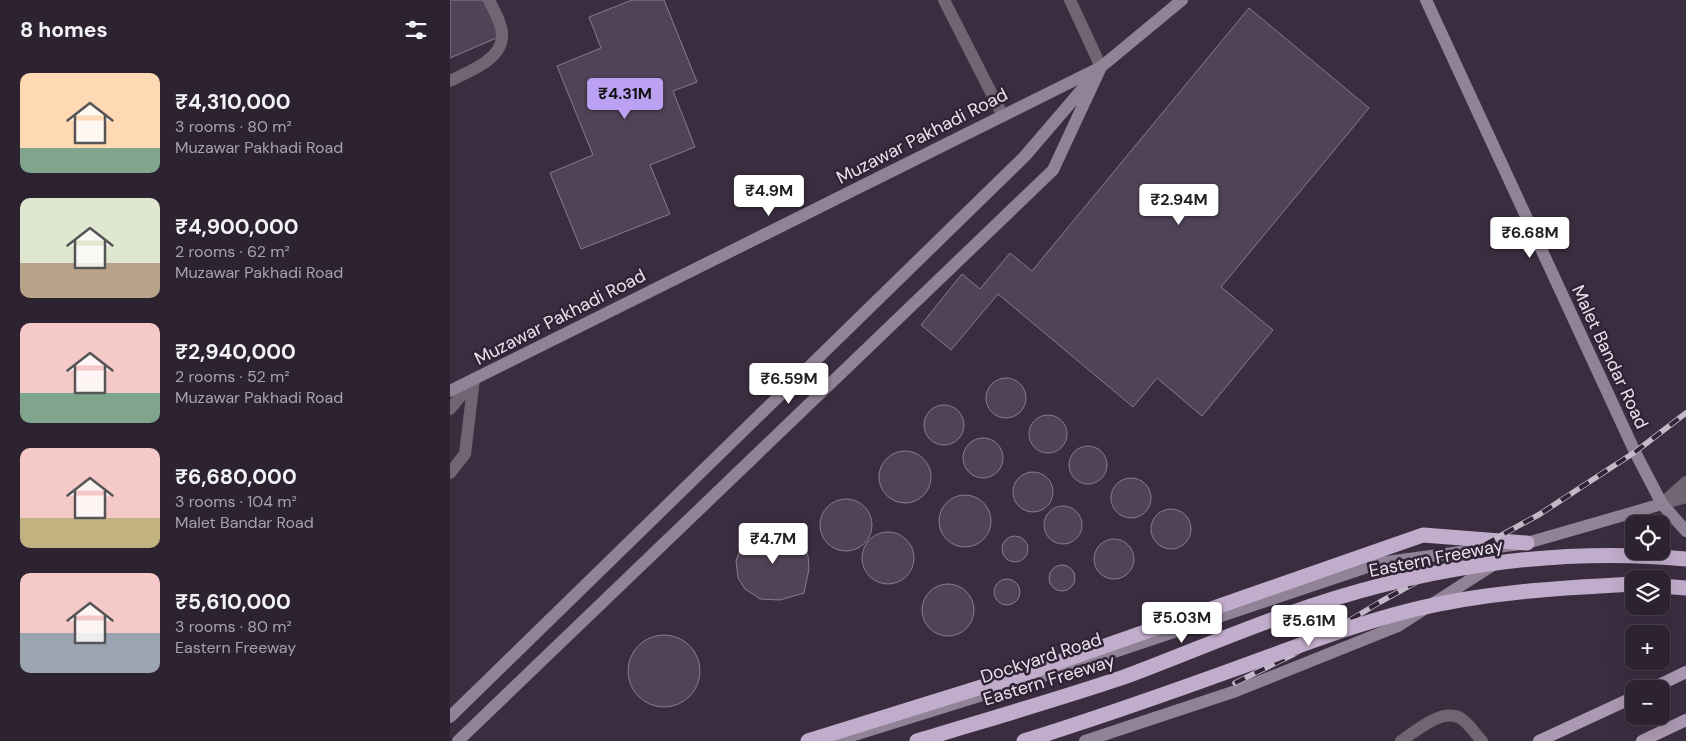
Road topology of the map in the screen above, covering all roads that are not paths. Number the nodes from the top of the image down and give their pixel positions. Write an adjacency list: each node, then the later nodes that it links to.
1 (489, 0): 7 (street)
2 (944, 0): 8 (street)
3 (1070, 0): 6 (street)
4 (1182, 0): 6 (street, Muzawar Pakhadi Road)
5 (1426, 0): 15 (street, Malet Bandar Road)
6 (1101, 67): 8 (street, Muzawar Pakhadi Road); 25 (street); 27 (street)
7 (450, 81)
8 (1003, 116): 9 (street, Muzawar Pakhadi Road)
9 (474, 379): 10 (street, Muzawar Pakhadi Road); 11 (street); 12 (street)
10 (450, 391)
11 (450, 409)
12 (450, 474)
13 (1686, 482): 15 (street)
14 (1686, 497): 15 (street)
15 (1662, 504): 16 (street, Malet Bandar Road); 17 (street, Dockyard Road)
16 (1686, 531)
17 (1527, 544): 28 (highway); 29 (street, Dockyard Road); 32 (street)
18 (1686, 559): 30 (highway, Eastern Freeway, bridge)
19 (1625, 584): 31 (highway, bridge)
20 (1670, 587): 21 (highway)
21 (1686, 588)
22 (1686, 672): 23 (main road)
23 (1670, 680)
24 (1625, 701): 35 (main road)
25 (450, 717)
26 (1686, 720): 36 (main road)
27 (458, 741)
28 (808, 741)
29 (835, 741)
30 (917, 741)
31 (1024, 741)
32 (1086, 741)
33 (1401, 741): 34 (street)
34 (1482, 741)
35 (1539, 741)
36 (1642, 741)

